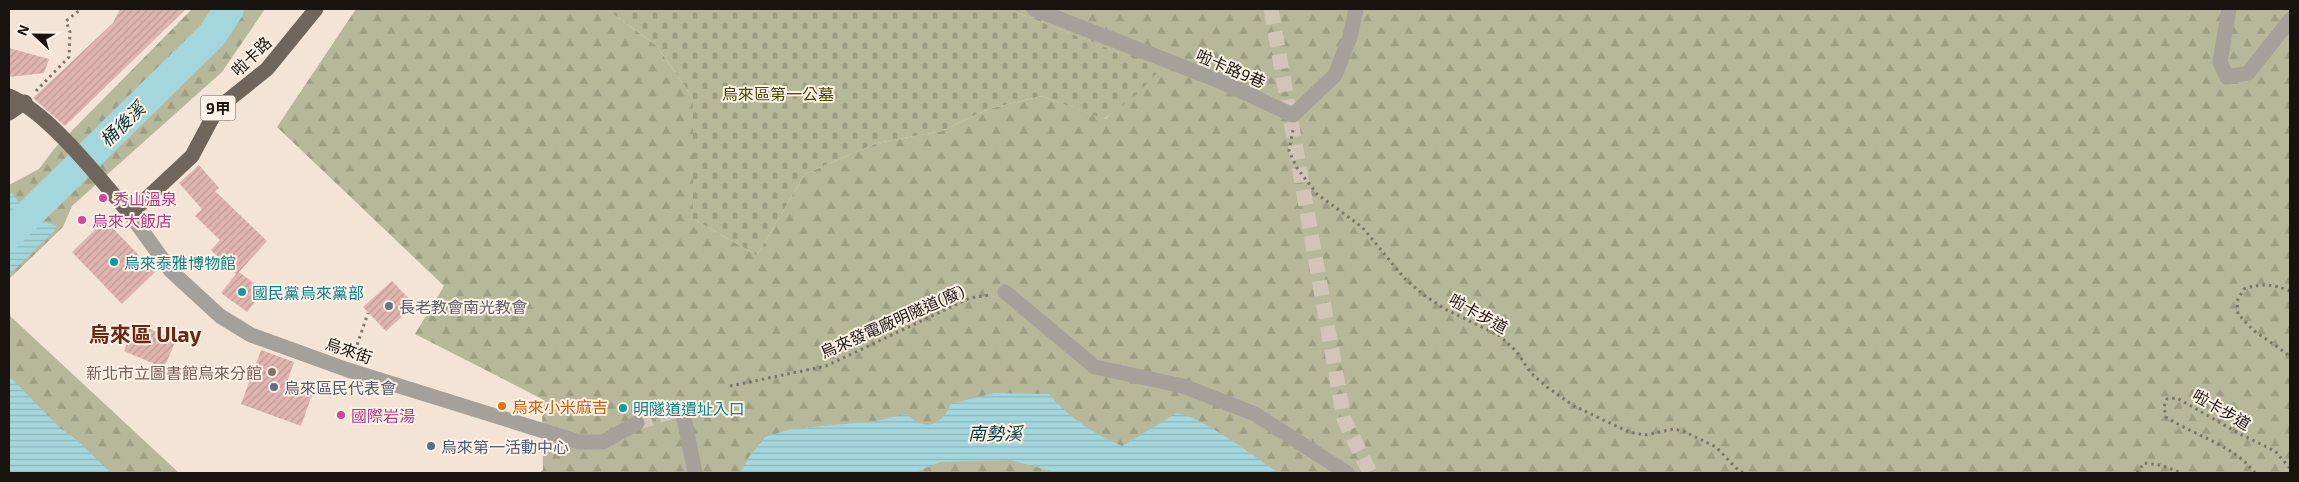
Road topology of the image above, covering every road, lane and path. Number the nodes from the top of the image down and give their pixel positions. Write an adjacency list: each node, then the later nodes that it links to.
1 (80, 9): 8 (path)
2 (316, 9): 11 (main road, 啦卡路 / 9甲)
3 (1034, 9): 10 (street, 啦卡路9巷)
4 (1356, 9): 10 (street)
5 (2229, 9): 6 (street)
6 (2290, 20)
7 (9, 96): 8 (main road)
8 (25, 102): 9 (main road); 11 (main road, 烏來街)
9 (9, 113)
10 (1293, 115): 23 (path, 啦卡步道)
11 (130, 214): 16 (street, 烏來街)
12 (2290, 291): 15 (path)
13 (1005, 292): 17 (path, 烏來發電廠明隧道(廢)); 22 (street)
14 (368, 313): 16 (path)
15 (2290, 358)
16 (348, 370): 19 (street, 烏來街)
17 (730, 386)
18 (682, 408): 21 (street)
19 (637, 422)
20 (2290, 468): 26 (path, 啦卡步道)
21 (695, 473)
22 (1346, 473)
23 (1744, 473)
24 (2137, 473): 25 (path)
25 (2182, 473)
26 (2255, 473)

